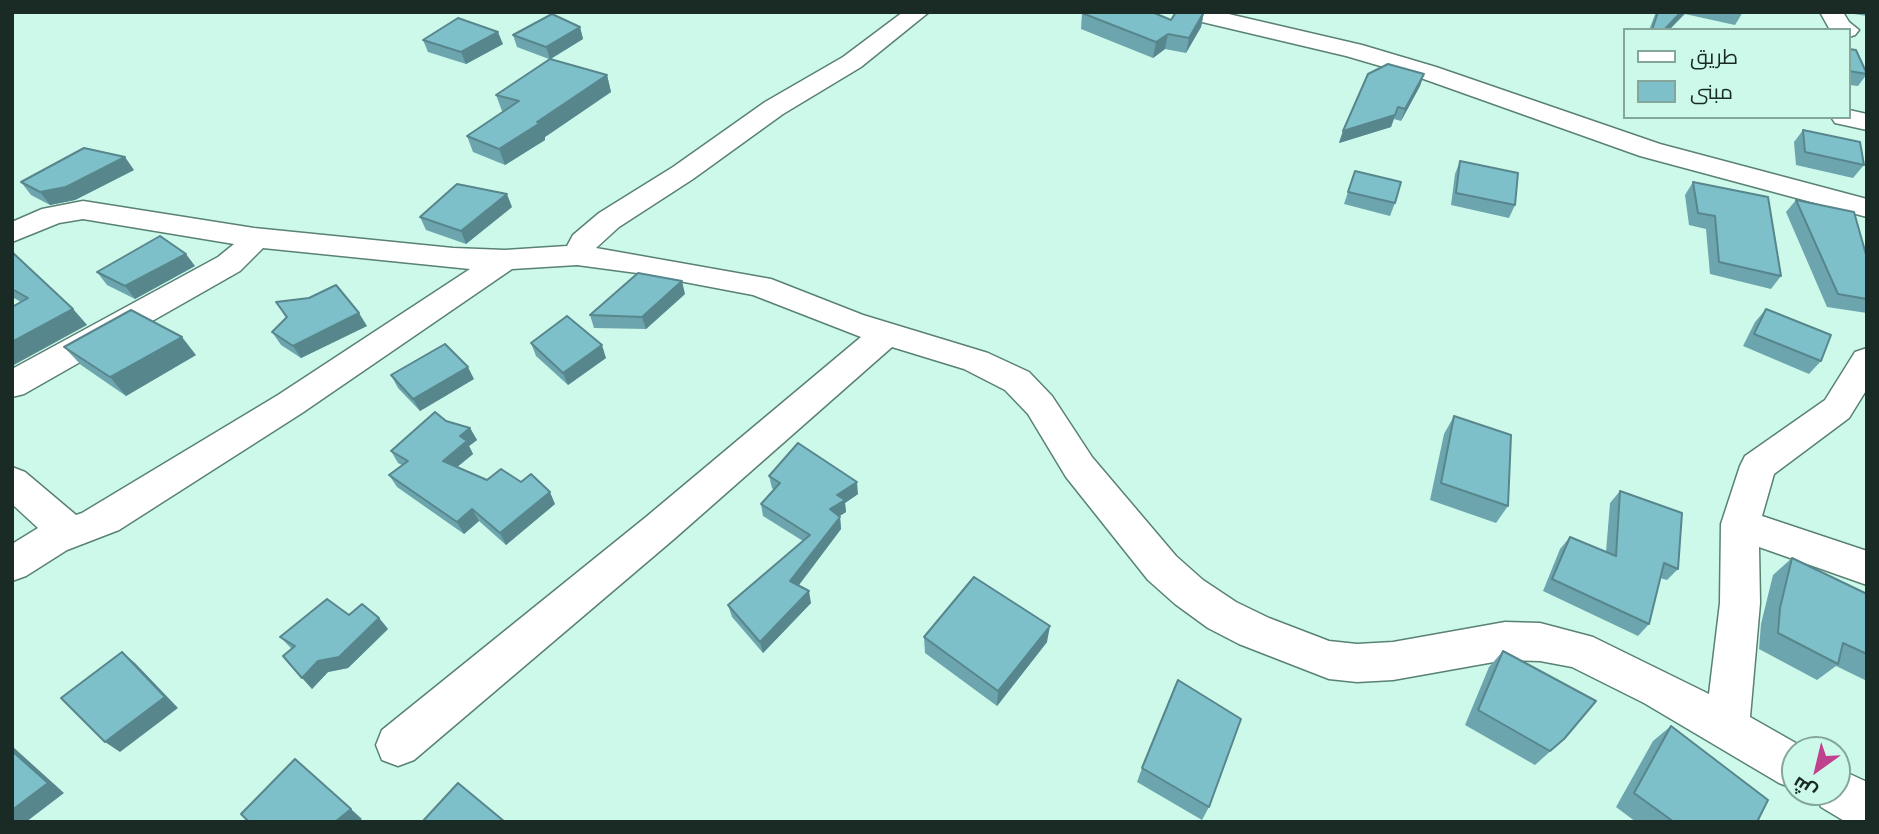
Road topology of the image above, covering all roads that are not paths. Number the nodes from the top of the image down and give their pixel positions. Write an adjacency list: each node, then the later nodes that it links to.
1 (918, 12): 10 (street)
2 (1831, 12): 4 (street)
3 (1196, 13): 6 (street)
4 (1843, 28)
5 (1640, 119): 6 (street)
6 (1631, 143): 7 (street)
7 (1867, 208)
8 (12, 233): 9 (street)
9 (254, 238): 11 (street); 14 (street)
10 (576, 255): 11 (street); 12 (street)
11 (505, 260): 17 (street)
12 (886, 334): 20 (street); 21 (street)
13 (1867, 360): 16 (street)
14 (12, 385)
15 (12, 482): 17 (street)
16 (1740, 524): 19 (street); 20 (street)
17 (69, 532): 18 (street)
18 (12, 565)
19 (1867, 568)
20 (1727, 729): 22 (street)
21 (398, 745)
22 (1781, 759)
23 (1851, 799): 24 (street)
24 (1867, 808)

